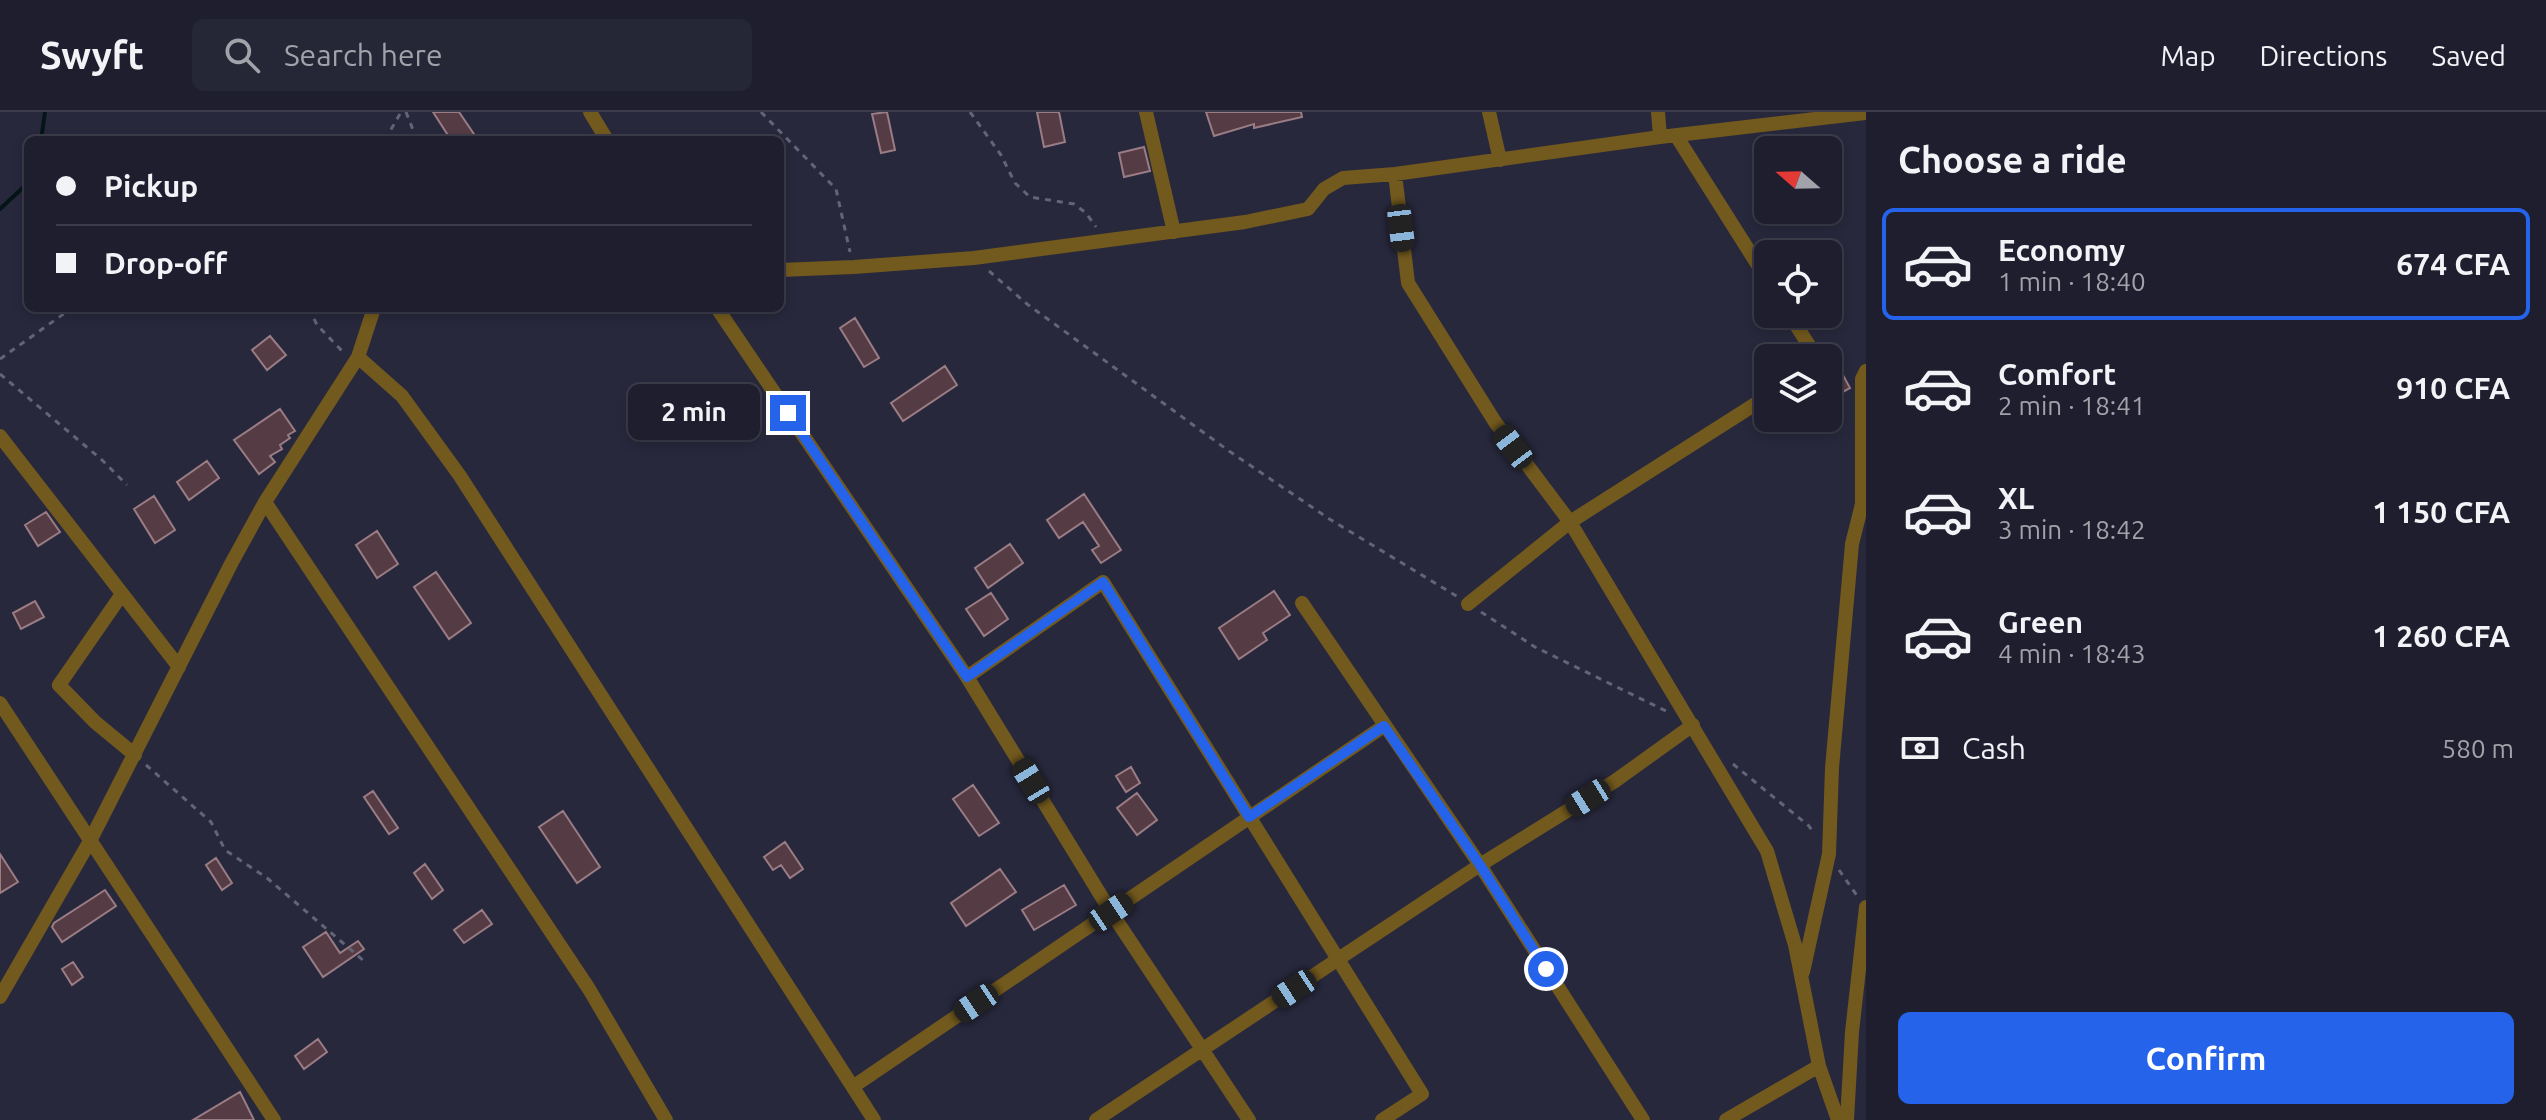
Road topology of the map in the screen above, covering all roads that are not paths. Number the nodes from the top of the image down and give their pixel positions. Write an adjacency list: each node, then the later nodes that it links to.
1 (590, 112): 6 (street)
2 (1146, 112): 11 (street)
3 (1489, 112): 9 (street)
4 (1658, 112): 7 (street)
5 (1866, 113): 8 (street)
6 (605, 136)
7 (1660, 137): 8 (street); 9 (street)
8 (1677, 137): 12 (street)
9 (1500, 160): 10 (street)
10 (1395, 174): 11 (street); 21 (street)
11 (1174, 232): 13 (street)
12 (1754, 259)
13 (784, 270)
14 (373, 312): 16 (street)
15 (720, 312): 26 (street)
16 (356, 360): 20 (street); 41 (street)
17 (1866, 371): 37 (street)
18 (1754, 405): 21 (street)
19 (0, 436): 22 (street)
20 (265, 502): 25 (street); 43 (street)
21 (1570, 522): 24 (street); 28 (street)
22 (122, 594): 25 (street); 30 (street)
23 (1302, 603): 29 (street)
24 (1468, 604)
25 (179, 667): 30 (street)
26 (967, 677): 31 (street); 35 (street)
27 (0, 703): 32 (street)
28 (1693, 725): 33 (street); 37 (street)
29 (1384, 726): 31 (street); 33 (street)
30 (135, 755): 32 (street)
31 (1249, 817): 35 (street); 36 (street)
32 (90, 841): 38 (street); 42 (street)
33 (1480, 865): 36 (street); 48 (street)
34 (1866, 908): 51 (street)
35 (1111, 912): 39 (street); 41 (street)
36 (1339, 959): 39 (street); 47 (street)
37 (1802, 978): 40 (street)
38 (0, 997)
39 (1202, 1050): 45 (street); 46 (street)
40 (1819, 1066): 49 (street); 50 (street)
41 (854, 1086): 44 (street)
42 (274, 1120)
43 (666, 1120)
44 (874, 1120)
45 (1096, 1120)
46 (1249, 1120)
47 (1382, 1120)
48 (1643, 1120)
49 (1726, 1120)
50 (1838, 1120)
51 (1847, 1120)

